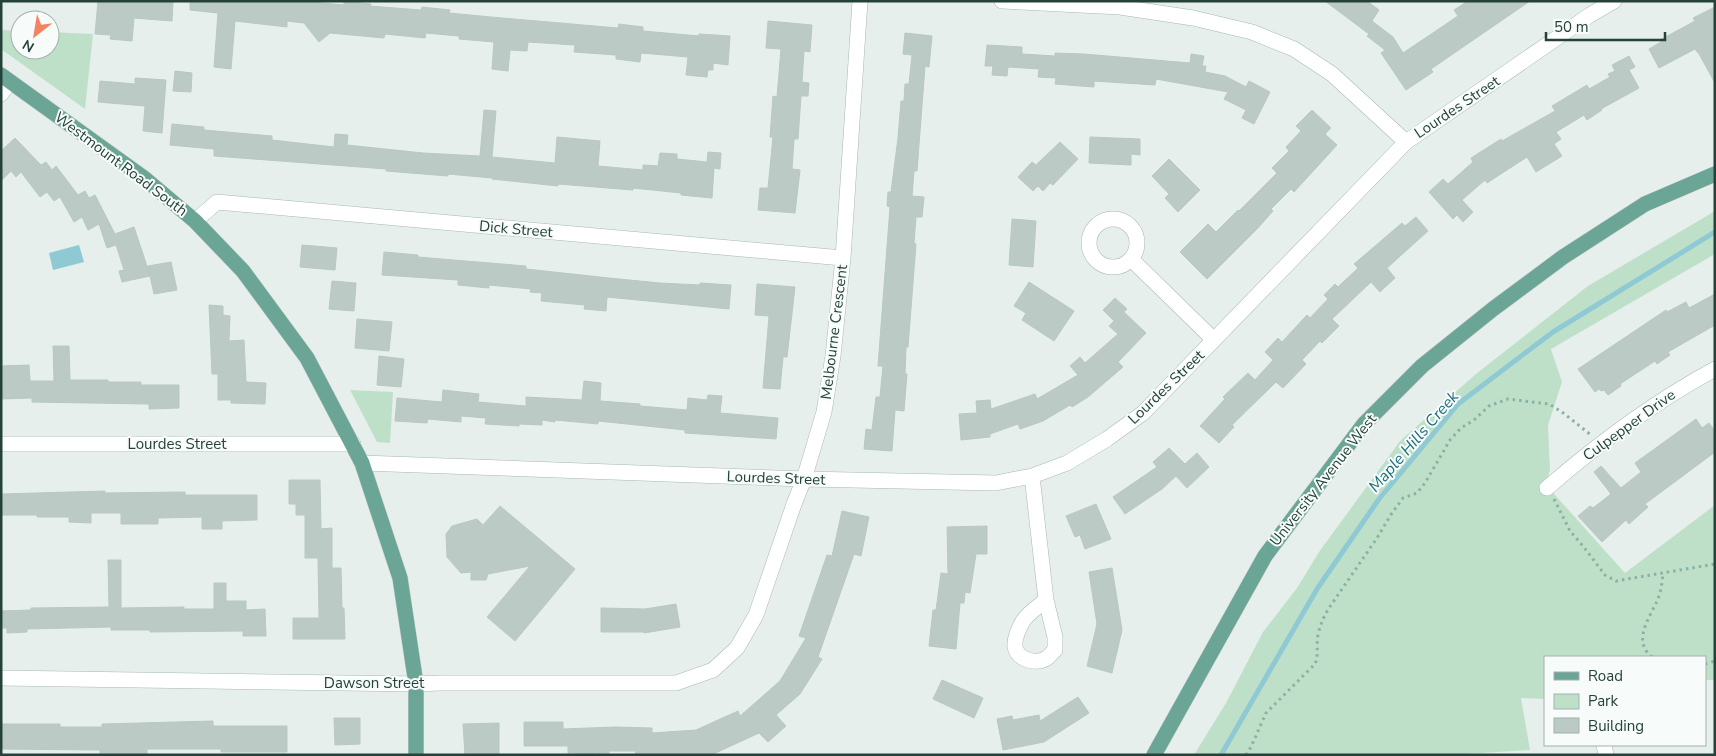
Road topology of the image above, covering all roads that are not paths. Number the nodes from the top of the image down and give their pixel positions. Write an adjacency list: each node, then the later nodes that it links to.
1 (860, 1): 9 (street, Melbourne Crescent)
2 (1002, 1): 4 (street)
3 (1614, 1): 6 (street, Lourdes Street)
4 (1120, 4): 6 (street)
5 (4, 84): 8 (main road, Westmount Road South)
6 (1406, 142): 11 (street, Lourdes Street)
7 (1715, 174): 24 (main road, University Avenue West)
8 (195, 221): 9 (street, Dick Street); 14 (main road, Westmount Road South)
9 (842, 258): 17 (street, Melbourne Crescent)
10 (1131, 259): 11 (street)
11 (1214, 340): 16 (street, Lourdes Street)
12 (1715, 369): 18 (street, Culpepper Drive)
13 (1, 444): 14 (street, Lourdes Street)
14 (353, 444): 15 (main road, Westmount Road South)
15 (362, 463): 17 (street, Lourdes Street); 22 (main road, Westmount Road South)
16 (1032, 476): 17 (street, Lourdes Street); 19 (street)
17 (804, 479): 20 (street, Melbourne Crescent)
18 (1548, 488)
19 (1046, 600)
20 (736, 648): 22 (street, Dawson Street)
21 (1, 678): 22 (street, Dawson Street)
22 (416, 684): 23 (main road, Westmount Road South)
23 (416, 755)
24 (1154, 755)

